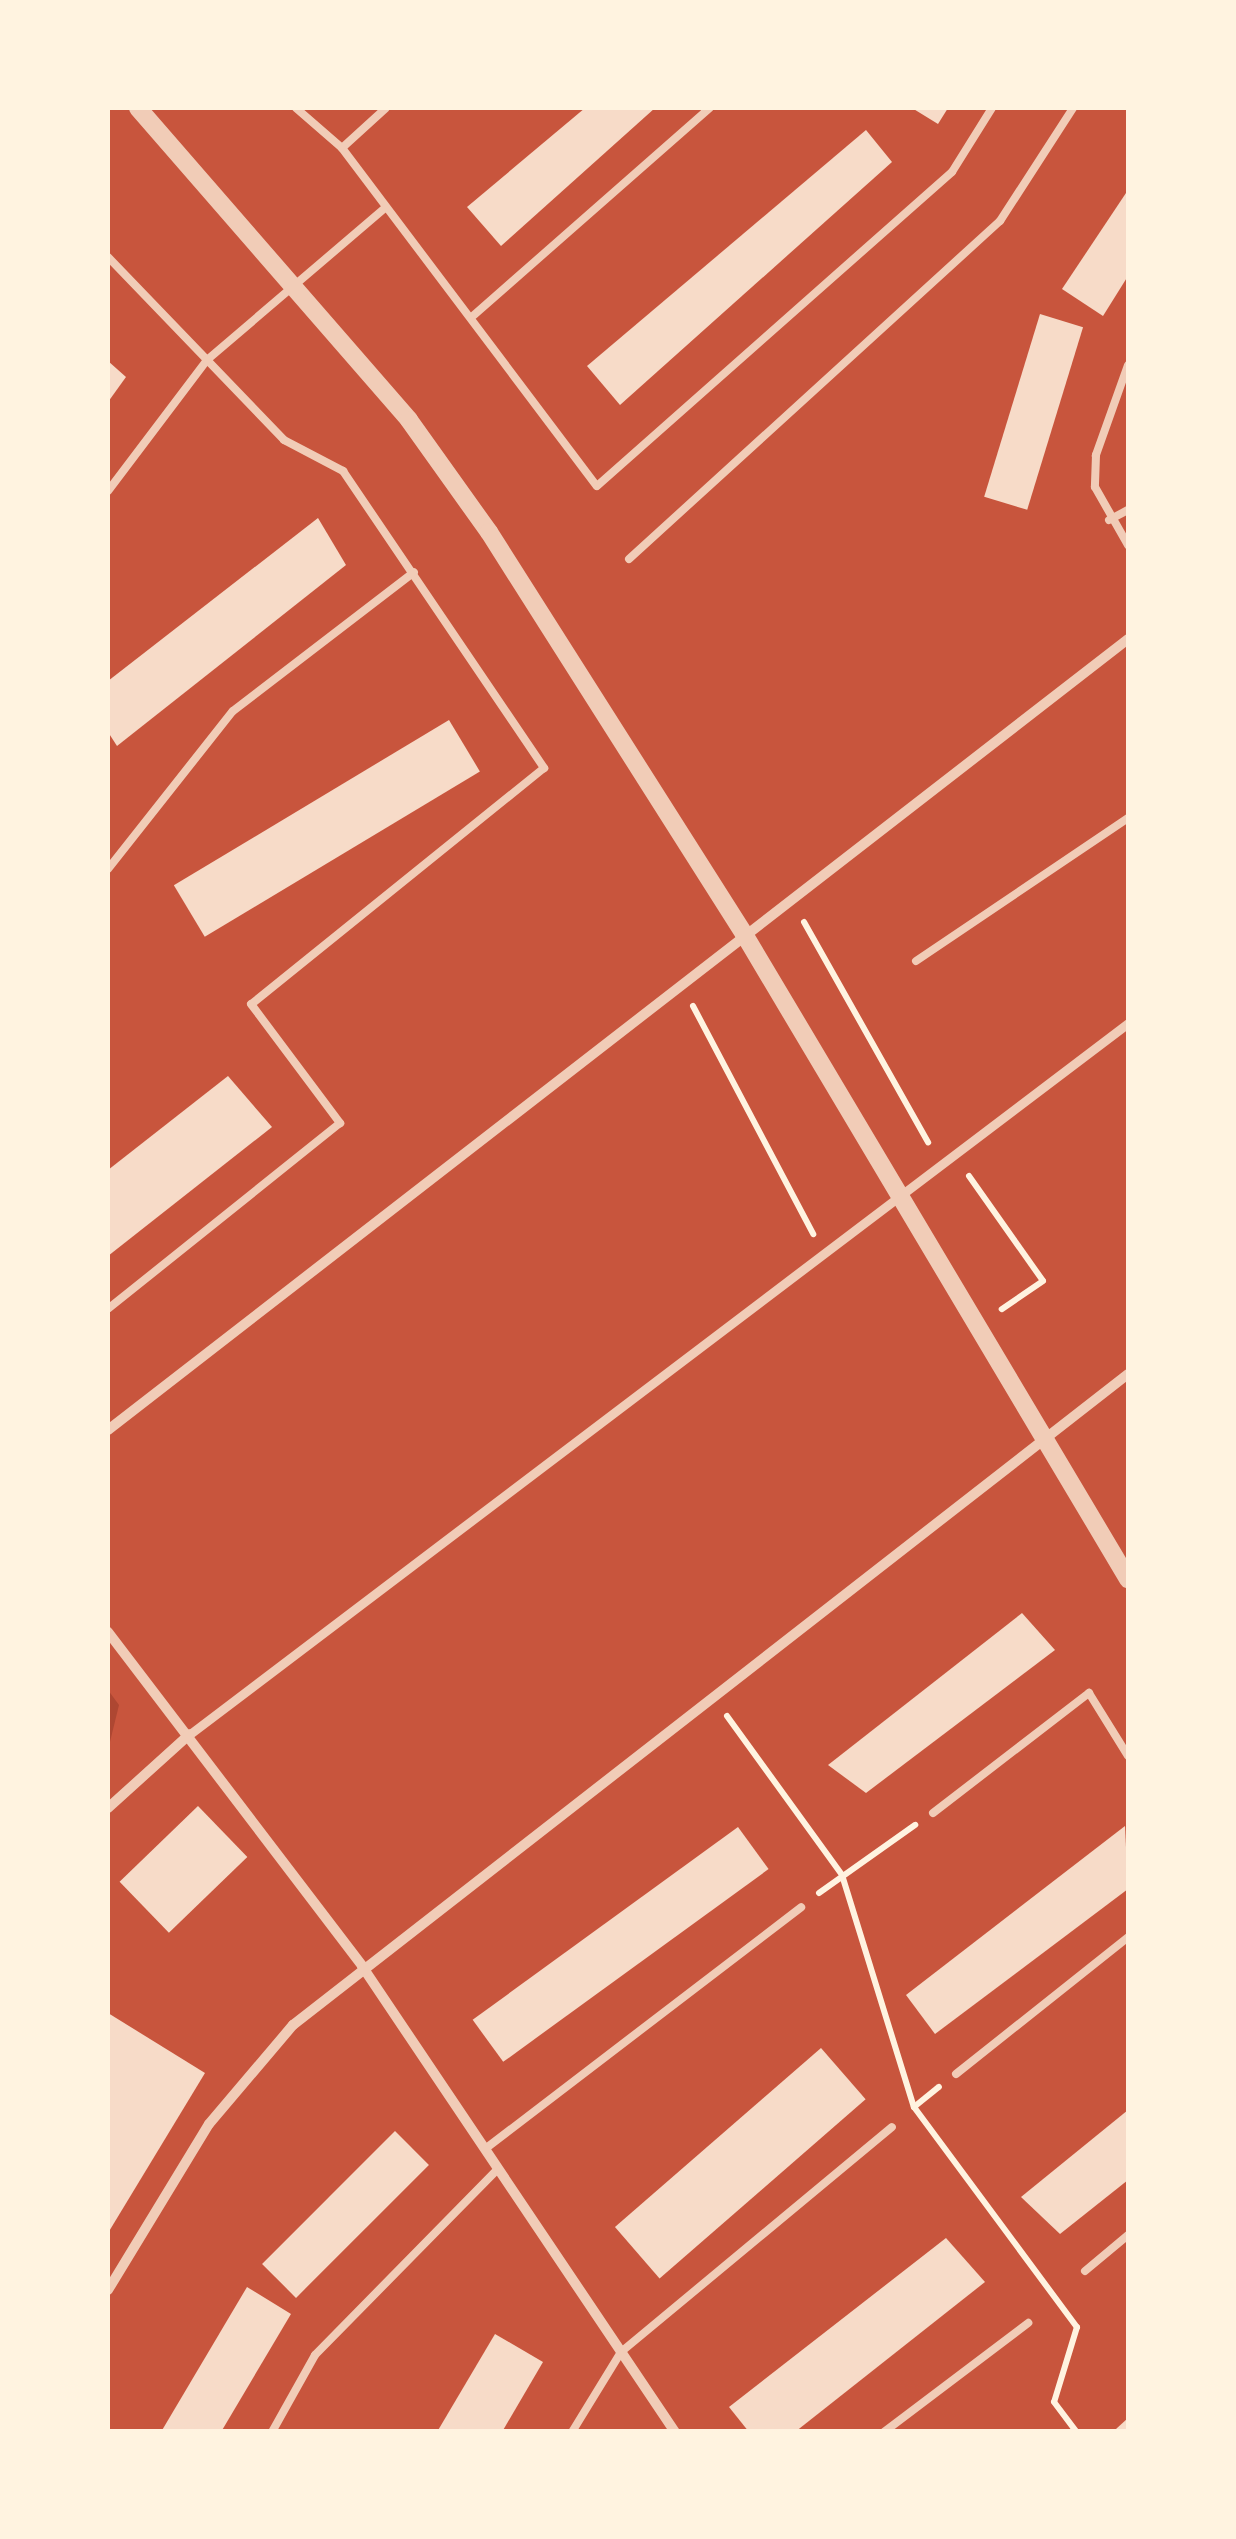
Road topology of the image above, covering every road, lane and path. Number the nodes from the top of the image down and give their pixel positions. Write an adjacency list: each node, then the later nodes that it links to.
1 (138, 108): 10 (street)
2 (296, 108): 7 (lane)
3 (386, 108): 7 (lane)
4 (710, 108): 11 (lane)
5 (992, 108): 11 (lane)
6 (1072, 108): 18 (lane)
7 (342, 148): 8 (lane)
8 (385, 208): 10 (lane); 11 (lane)
9 (108, 257): 12 (lane)
10 (292, 279): 12 (lane); 24 (street)
11 (474, 315)
12 (207, 360): 14 (lane); 19 (lane)
13 (1128, 365): 16 (lane)
14 (108, 491)
15 (1128, 510): 16 (lane)
16 (1108, 520): 17 (lane)
17 (1128, 544)
18 (629, 559)
19 (414, 572): 22 (lane); 31 (lane)
20 (1128, 640): 23 (street)
21 (1128, 818): 25 (lane)
22 (108, 869)
23 (791, 899): 24 (street); 29 (path)
24 (744, 934): 26 (street); 32 (street)
25 (916, 961)
26 (681, 983): 30 (path); 34 (street)
27 (1128, 1023): 28 (street)
28 (954, 1155): 29 (street); 32 (path)
29 (941, 1165): 30 (street)
30 (823, 1254): 39 (street)
31 (108, 1310)
32 (976, 1327): 35 (street)
33 (1128, 1374): 35 (street)
34 (108, 1430)
35 (1043, 1441): 36 (street); 38 (street)
36 (1128, 1578)
37 (108, 1632): 39 (street)
38 (712, 1696): 43 (path); 46 (street)
39 (190, 1734): 41 (street); 46 (street)
40 (1128, 1756): 42 (lane)
41 (108, 1808)
42 (933, 1814): 43 (path)
43 (842, 1875): 44 (path); 48 (path)
44 (801, 1907): 50 (lane)
45 (1128, 1937): 47 (lane)
46 (362, 1966): 50 (street); 54 (street)
47 (956, 2074): 48 (path)
48 (914, 2107): 49 (path); 55 (path)
49 (892, 2127): 57 (lane)
50 (485, 2149): 51 (street)
51 (498, 2169): 57 (street); 58 (lane)
52 (1128, 2235): 53 (lane)
53 (1085, 2272): 55 (path)
54 (108, 2290)
55 (1053, 2294): 56 (path); 62 (path)
56 (1028, 2323): 61 (lane)
57 (621, 2352): 59 (lane); 60 (street)
58 (272, 2432)
59 (572, 2432)
60 (675, 2432)
61 (884, 2432)
62 (1077, 2432)

